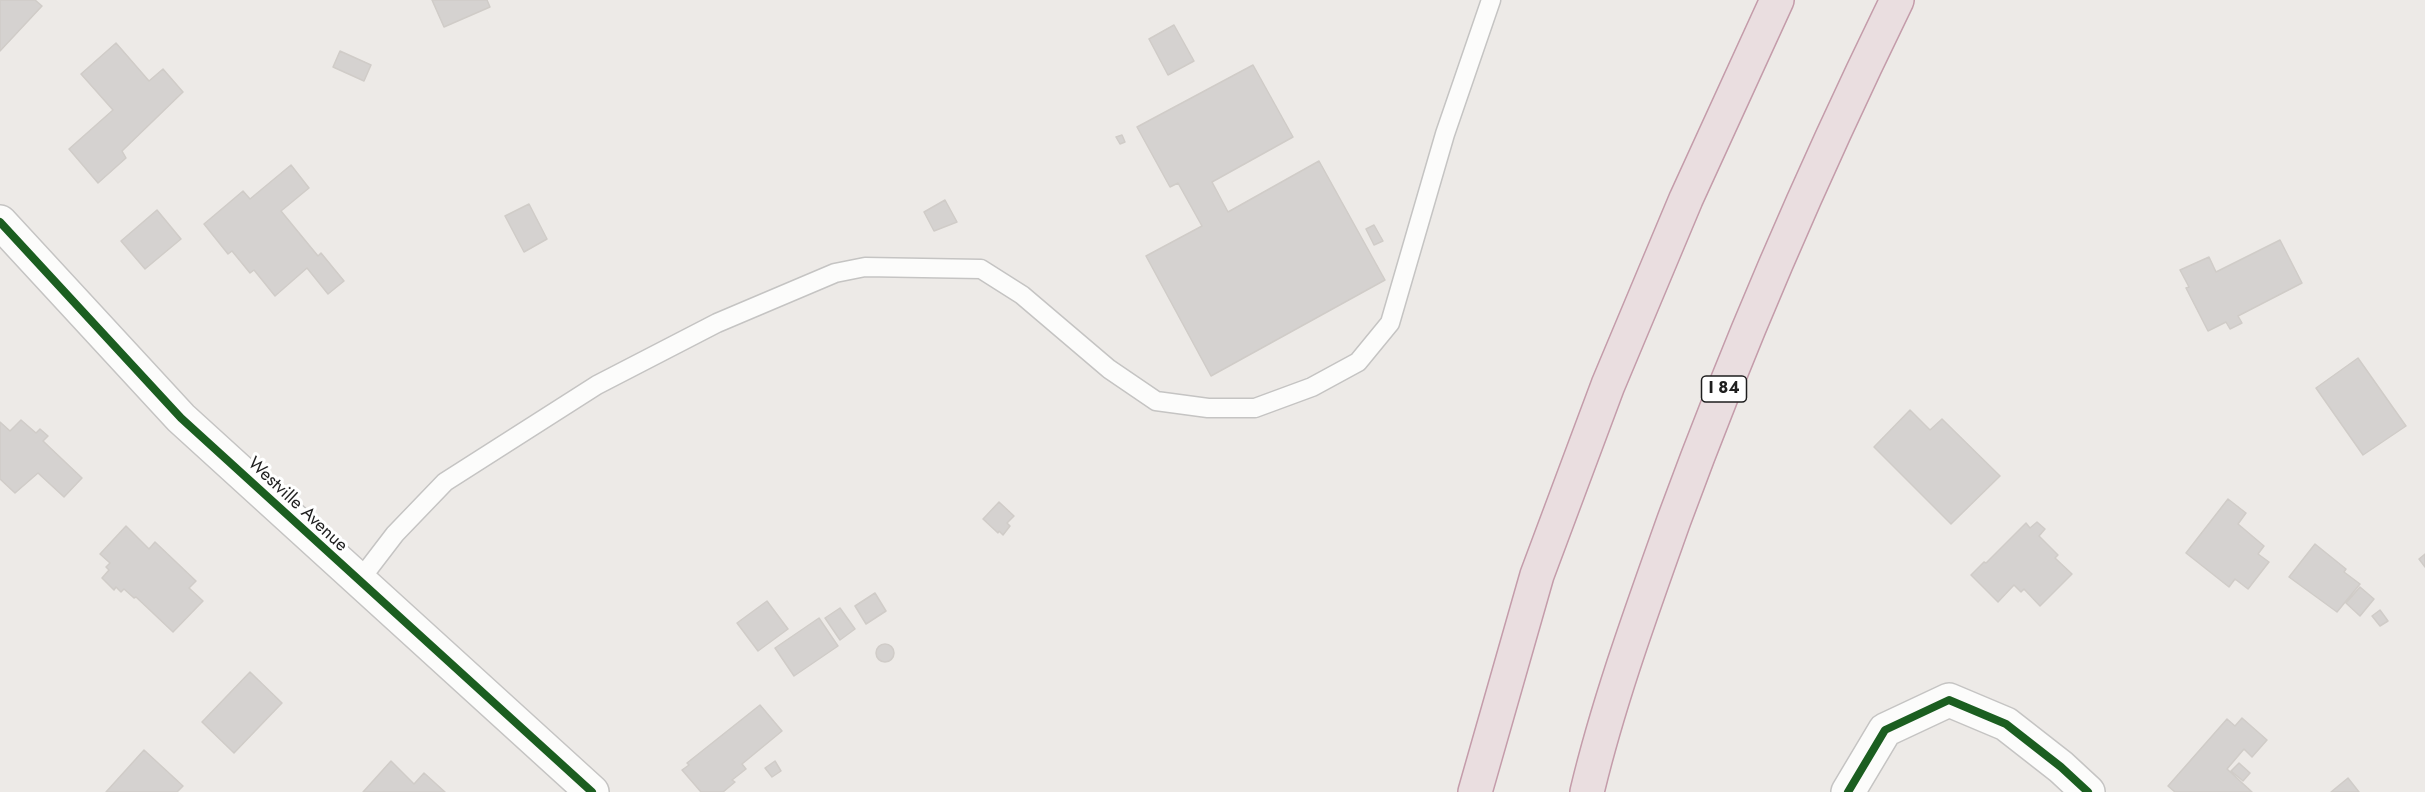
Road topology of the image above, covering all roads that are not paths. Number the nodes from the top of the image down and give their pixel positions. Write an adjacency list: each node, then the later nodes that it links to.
1 (1491, 0): 5 (lane)
2 (1777, 0): 7 (highway)
3 (1897, 0): 8 (highway, I 84)
4 (0, 222): 5 (street, Westville Avenue)
5 (359, 582): 6 (street, Westville Avenue)
6 (592, 792)
7 (1475, 792)
8 (1587, 792)
9 (1848, 792): 10 (street)
10 (2088, 792)

